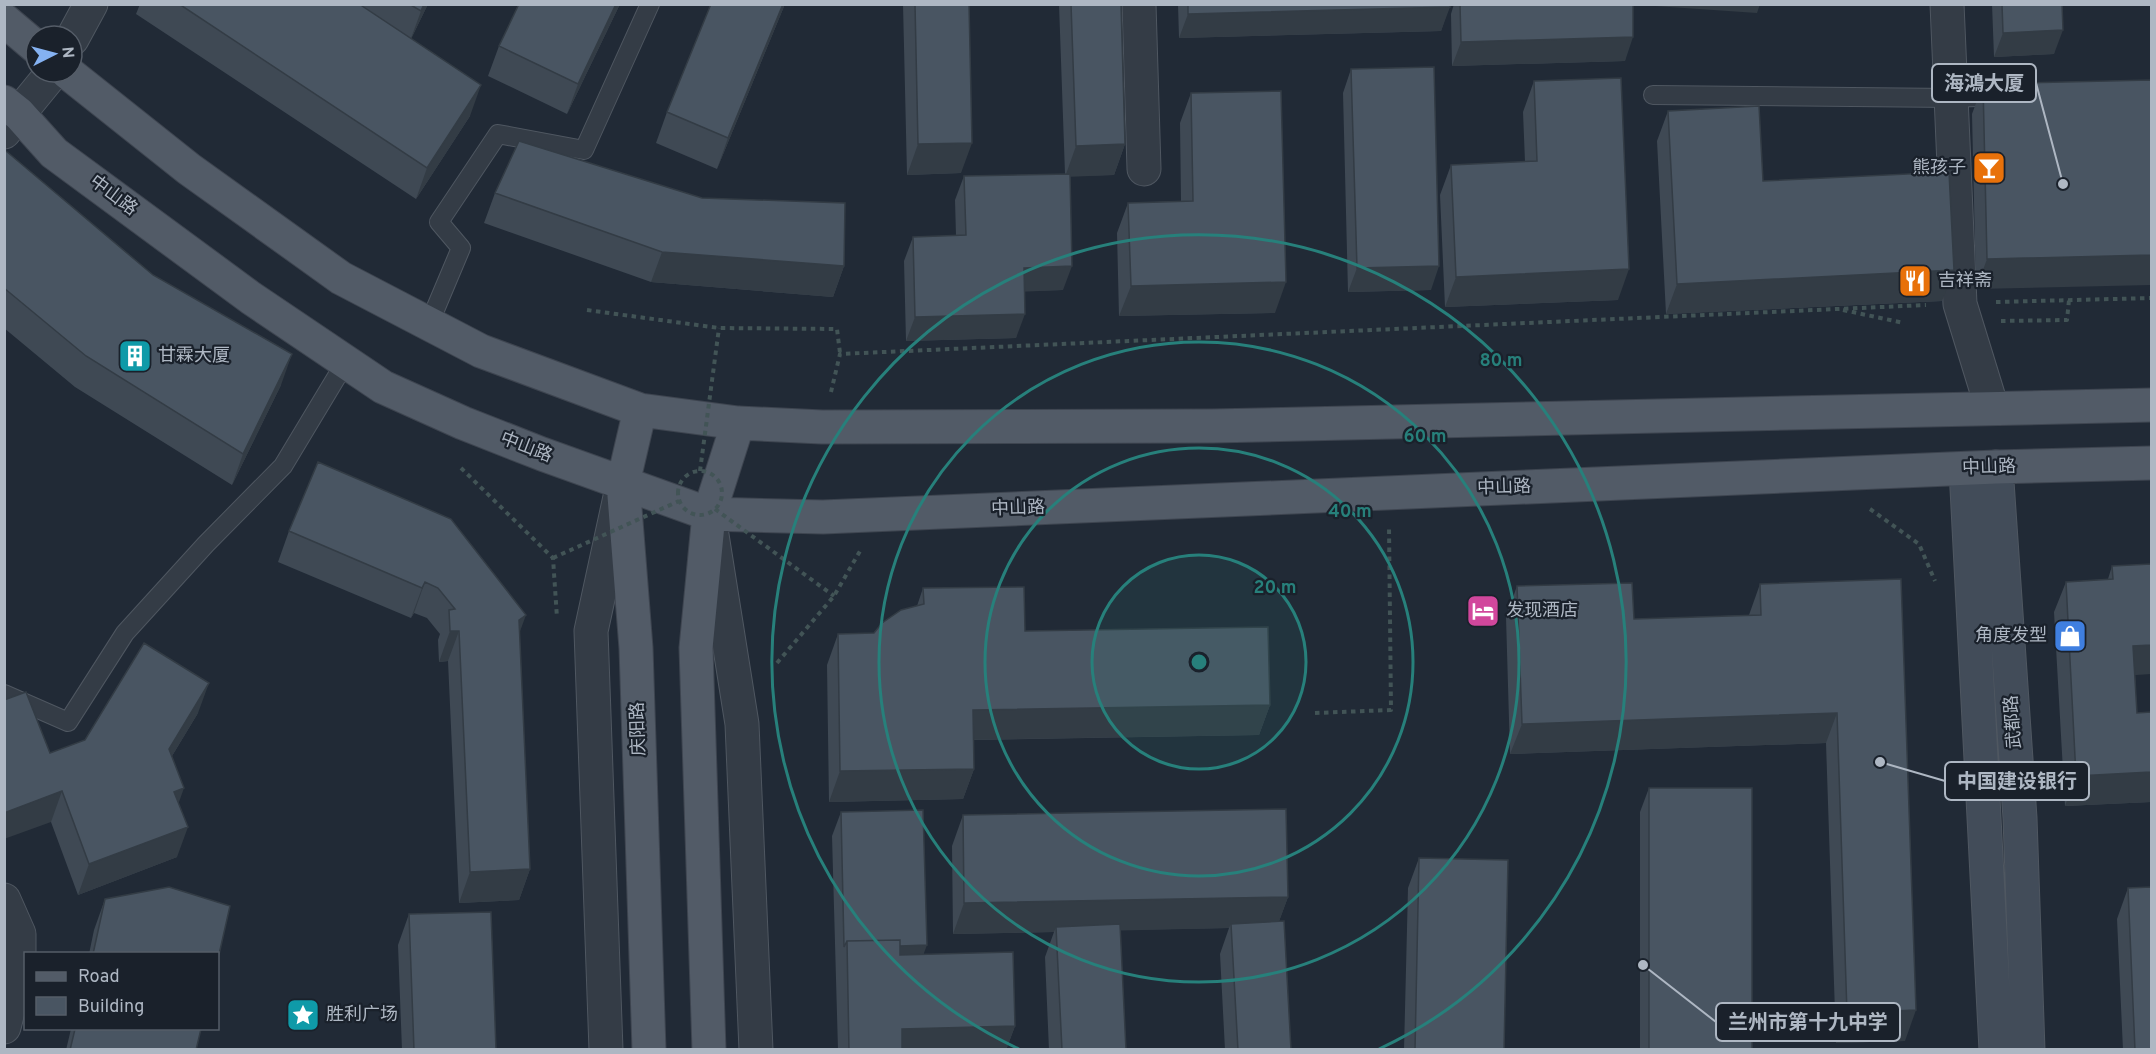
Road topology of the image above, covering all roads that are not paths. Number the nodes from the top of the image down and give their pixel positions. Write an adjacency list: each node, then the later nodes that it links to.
1 (90, 4): 6 (street)
2 (650, 4): 15 (lane)
3 (1138, 4): 14 (street)
4 (1947, 4): 12 (street)
5 (4, 20): 7 (main road)
6 (80, 24)
7 (24, 37)
8 (40, 84): 13 (street)
9 (82, 84): 15 (main road)
10 (2022, 94): 12 (lane)
11 (1653, 95): 12 (lane)
12 (1951, 98): 18 (street)
13 (9, 116): 16 (main road, 中山路)
14 (1144, 169)
15 (429, 324): 19 (main road)
16 (345, 363): 23 (main road, 中山路); 25 (lane)
17 (2151, 405): 18 (main road)
18 (1992, 408): 20 (main road)
19 (640, 410): 20 (main road); 23 (main road, 庆阳路)
20 (738, 423): 24 (main road)
21 (2151, 463): 22 (main road, 中山路)
22 (1981, 468): 24 (main road, 中山路); 32 (main road, 武都路); 33 (main road, 武都路)
23 (623, 483): 24 (main road, 中山路); 28 (street); 29 (main road, 庆阳路)
24 (712, 512): 30 (main road); 31 (street)
25 (4, 694)
26 (4, 900): 27 (street)
27 (4, 1027)
28 (606, 1050)
29 (649, 1050)
30 (709, 1050)
31 (756, 1050)
32 (1996, 1050)
33 (2028, 1050)

